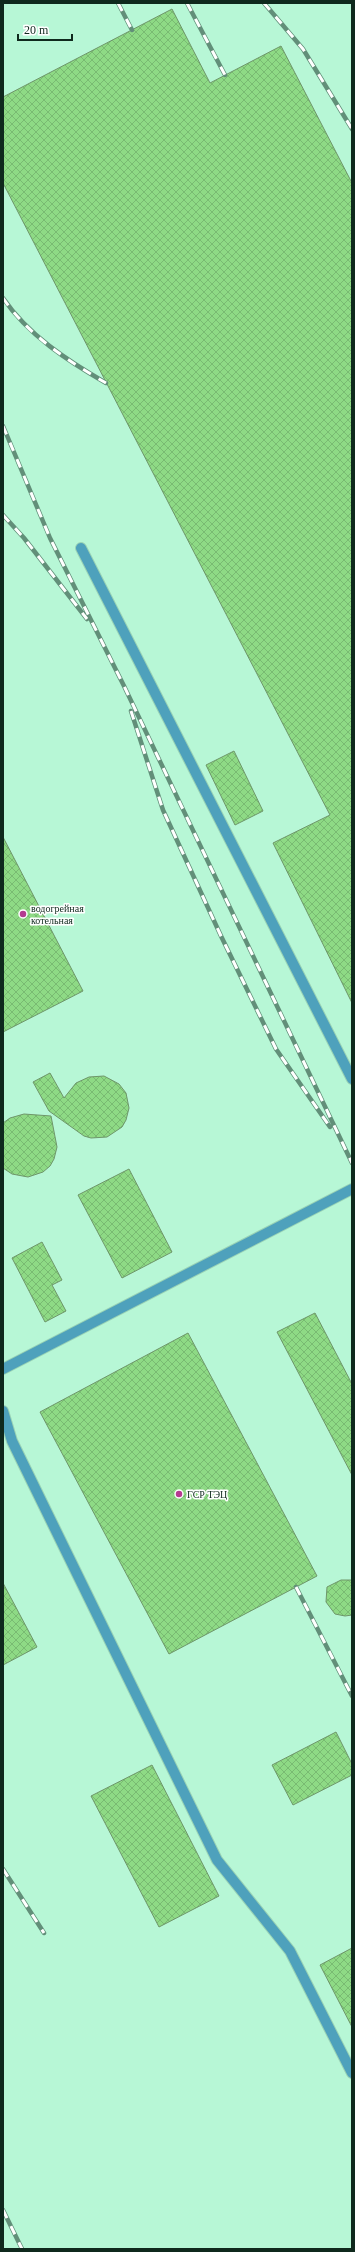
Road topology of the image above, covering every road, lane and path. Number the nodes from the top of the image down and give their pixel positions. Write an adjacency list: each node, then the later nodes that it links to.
1 (81, 548): 2 (lane)
2 (352, 1079)
3 (352, 1189): 4 (lane)
4 (3, 1369)
5 (3, 1411): 6 (lane)
6 (352, 2073)

